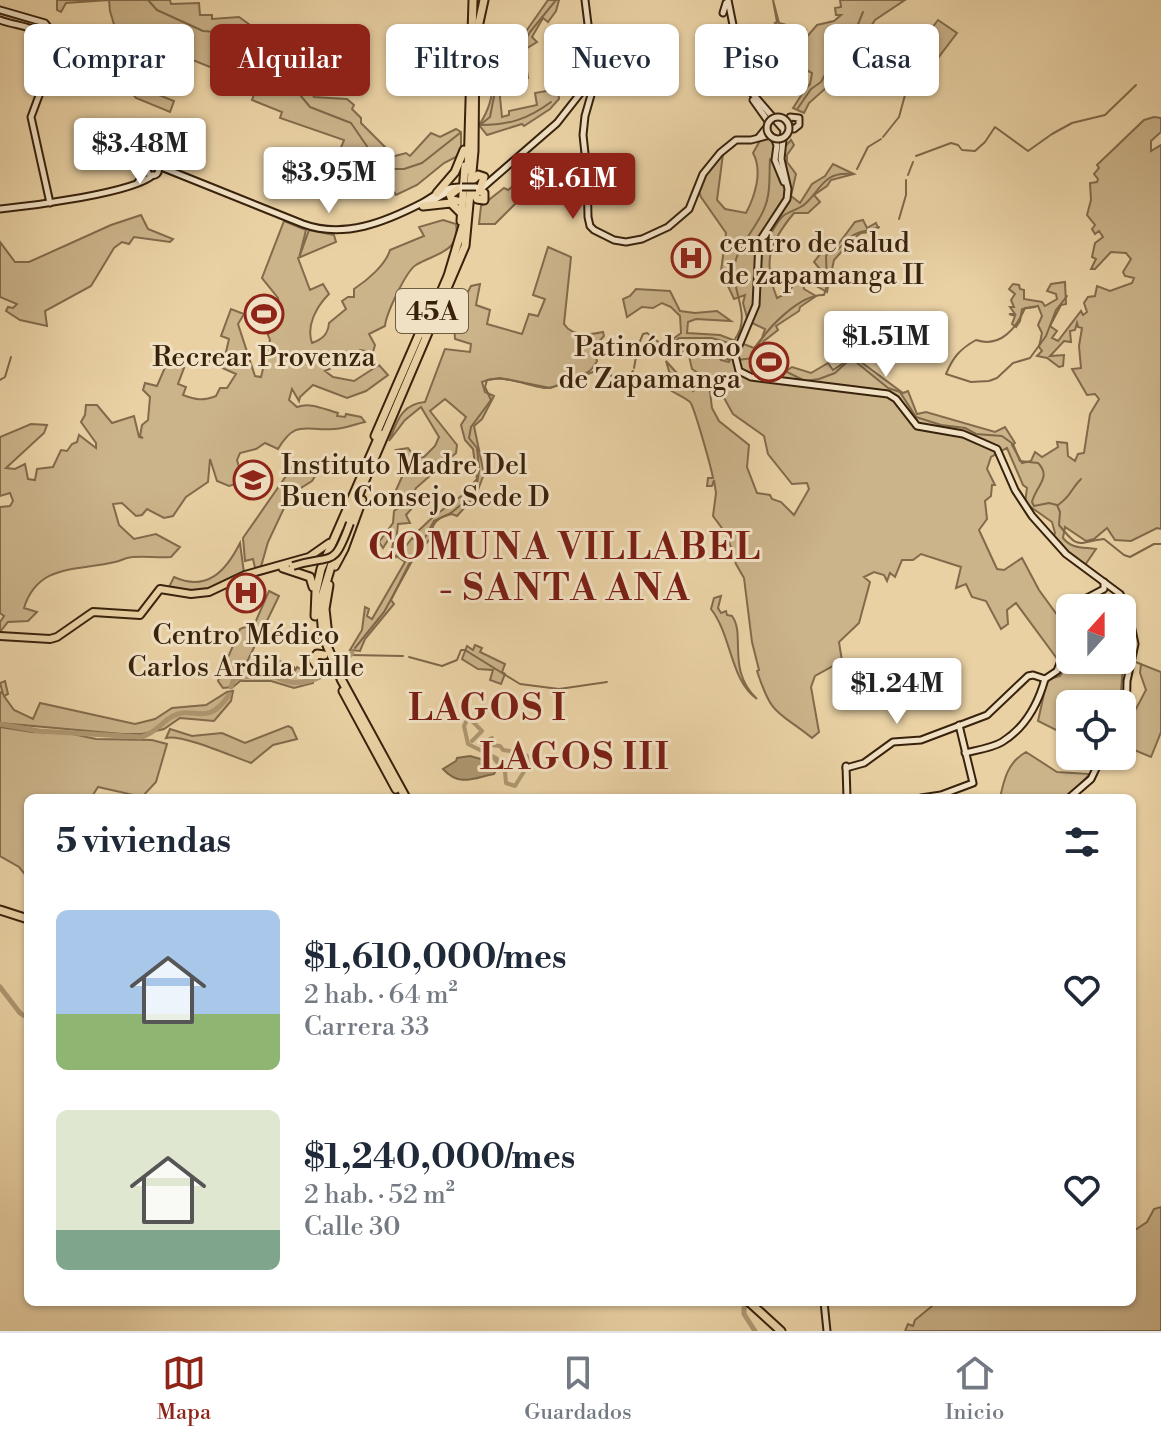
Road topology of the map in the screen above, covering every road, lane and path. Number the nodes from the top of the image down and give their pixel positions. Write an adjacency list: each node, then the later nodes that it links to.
1 (472, 0): 27 (highway, 45A); 34 (highway, 45A)
2 (484, 0): 11 (highway, 45A)
3 (585, 0): 12 (main road)
4 (725, 3): 6 (main road); 20 (main road); 23 (main road)
5 (0, 10): 7 (main road)
6 (723, 13)
7 (18, 15): 9 (main road); 13 (main road)
8 (0, 20): 13 (main road)
9 (36, 20): 10 (main road); 35 (main road)
10 (41, 24)
11 (479, 24)
12 (588, 24)
13 (15, 25): 14 (main road)
14 (24, 28)
15 (36, 96): 35 (main road)
16 (475, 96): 40 (highway, 45A)
17 (479, 96): 32 (highway, 45A)
18 (579, 96): 32 (main road)
19 (591, 96): 26 (main road)
20 (752, 98): 23 (main road); 31 (main road)
21 (792, 115): 22 (main road, bridge); 23 (main road); 24 (main road, bridge); 28 (main road)
22 (780, 118): 23 (main road, bridge); 24 (main road, bridge)
23 (767, 119): 25 (main road, bridge); 26 (main road, bridge); 28 (main road)
24 (787, 124): 25 (main road, bridge)
25 (772, 136): 26 (main road, bridge); 31 (main road)
26 (759, 137)
27 (465, 148): 33 (highway); 34 (highway, 45A)
28 (782, 148): 50 (main road)
29 (156, 165): 30 (main road); 30 (main road); 33 (main road)
30 (153, 173): 35 (main road); 36 (main road)
31 (785, 182): 50 (main road)
32 (478, 186): 34 (main road, bridge); 40 (highway, 45A)
33 (437, 193): 34 (main road)
34 (463, 196): 36 (main road); 36 (highway); 38 (highway, 45A); 39 (highway)
35 (48, 202): 37 (main road)
36 (423, 206)
37 (0, 208)
38 (448, 276): 39 (highway); 41 (highway, 45A)
39 (437, 293): 42 (highway)
40 (447, 296): 43 (highway); 45 (highway, 45A)
41 (390, 410): 42 (highway); 46 (highway, 45A)
42 (380, 424): 45 (highway)
43 (366, 490): 44 (highway); 45 (highway)
44 (361, 502): 46 (main road); 53 (highway)
45 (349, 507): 46 (highway); 47 (highway); 49 (highway, 45A)
46 (347, 521): 48 (main road, bridge); 54 (highway, 45A)
47 (329, 543): 51 (highway); 55 (main road)
48 (283, 568): 51 (highway); 55 (main road)
49 (326, 581): 53 (highway); 57 (highway, 45A)
50 (1103, 586): 52 (main road); 61 (main road)
51 (313, 587): 54 (highway)
52 (1092, 594)
53 (325, 609): 57 (highway)
54 (315, 621): 56 (highway, 45A)
55 (0, 637)
56 (324, 655): 57 (highway, 45A); 57 (highway)
57 (330, 663): 59 (highway, 45A)
58 (1056, 670): 60 (main road)
59 (341, 679): 65 (highway); 66 (highway, 45A)
60 (1045, 679): 62 (main road); 63 (main road)
61 (1127, 690)
62 (959, 725): 63 (main road); 67 (main road)
63 (965, 753): 68 (main road)
64 (1100, 770): 69 (main road)
65 (404, 794)
66 (404, 794)
67 (847, 794)
68 (943, 794)
69 (1076, 794)
70 (0, 908): 71 (highway)
71 (24, 917)
72 (751, 1306): 75 (highway)
73 (751, 1306): 76 (highway)
74 (823, 1306): 77 (main road)
75 (774, 1331)
76 (781, 1331)
77 (825, 1331)

